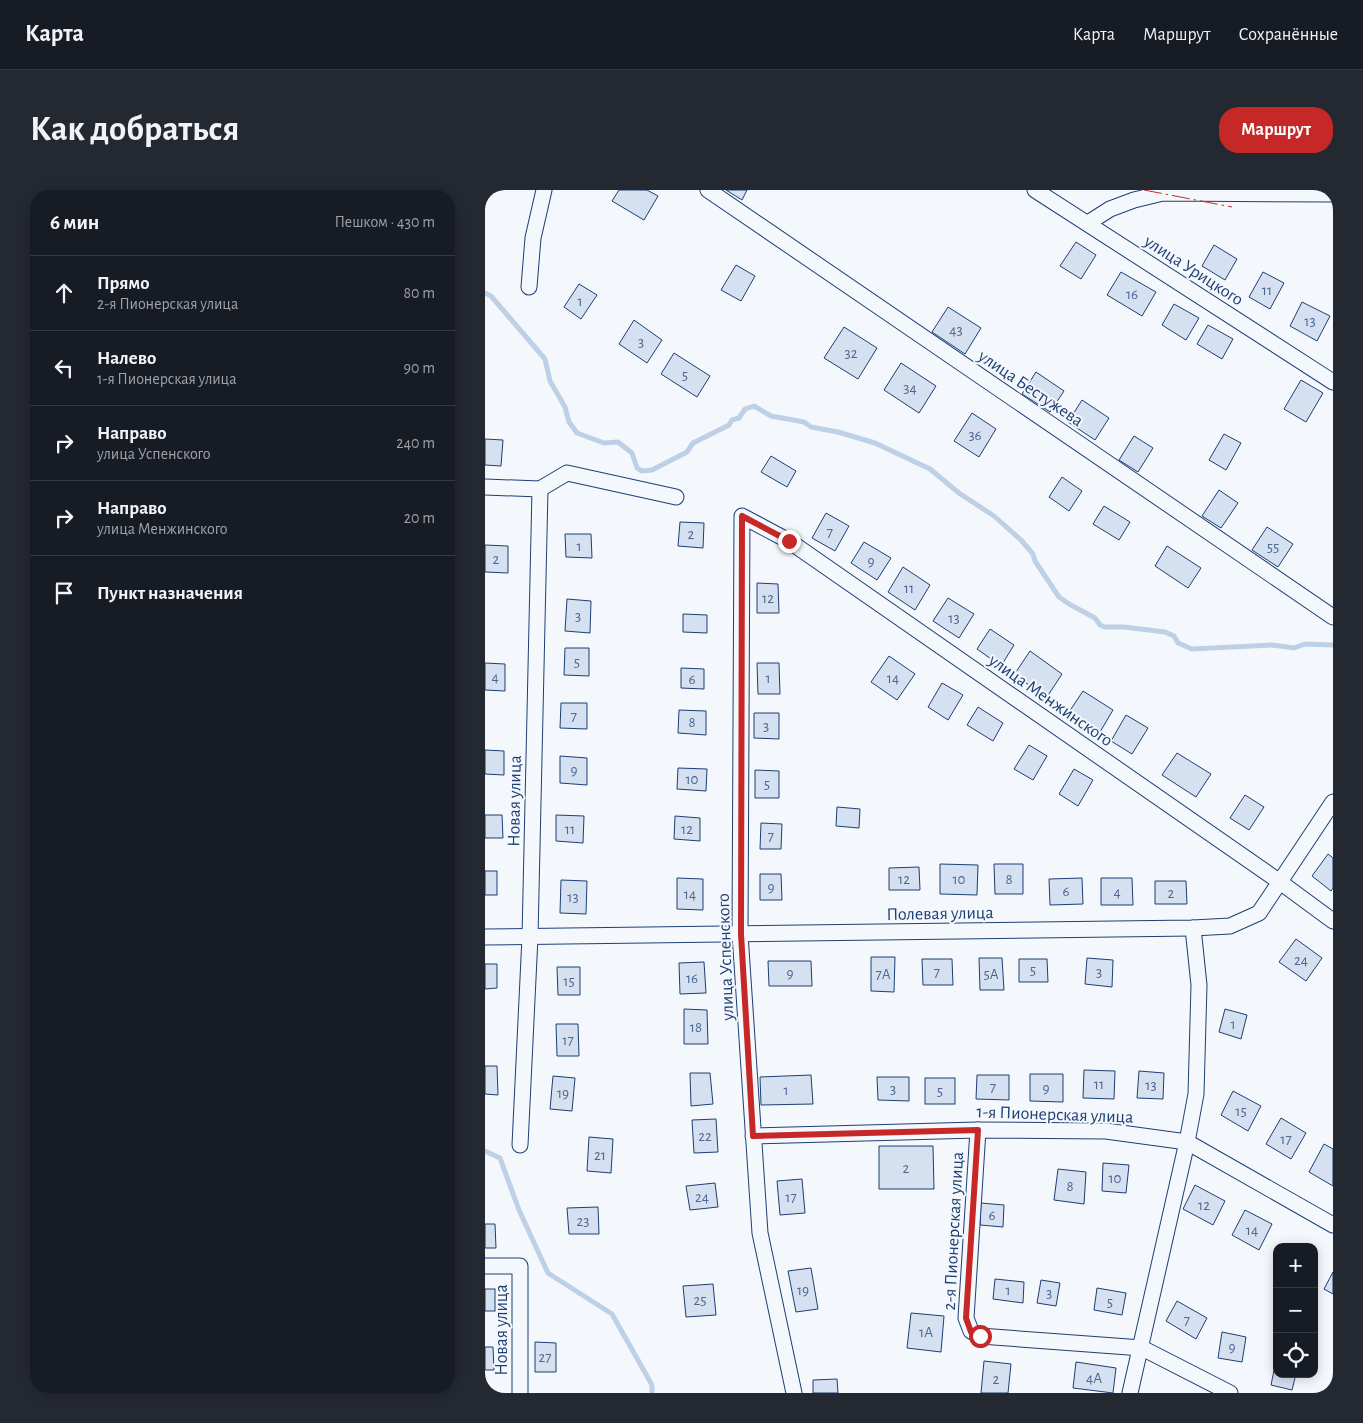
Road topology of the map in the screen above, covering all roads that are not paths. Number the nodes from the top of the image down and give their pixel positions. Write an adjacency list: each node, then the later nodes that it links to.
1 (544, 190): 6 (street)
2 (708, 190): 12 (street, улица Бестужева)
3 (1035, 190): 5 (street, улица Урицкого)
4 (1333, 194): 5 (street)
5 (1088, 223): 7 (street, улица Урицкого)
6 (529, 288)
7 (1333, 382)
8 (485, 487): 9 (street)
9 (540, 489): 10 (street); 19 (street, Новая улица)
10 (677, 497)
11 (742, 516): 14 (street, улица Менжинского); 17 (street, улица Успенского)
12 (1333, 617)
13 (1333, 802): 14 (street, Полевая улица)
14 (1280, 882): 15 (street, улица Менжинского); 16 (street, Полевая улица)
15 (1333, 921)
16 (1193, 928): 17 (street, Полевая улица); 22 (street)
17 (741, 934): 19 (street, Полевая улица); 21 (street, улица Успенского)
18 (485, 937): 19 (street, Полевая улица)
19 (530, 937): 23 (street, Новая улица)
20 (978, 1130): 21 (street, 1-я Пионерская улица); 22 (street, 1-я Пионерская улица); 26 (street, 2-я Пионерская улица)
21 (753, 1136): 28 (street, улица Успенского)
22 (1187, 1142): 24 (street, 1-я Пионерская улица); 26 (street)
23 (520, 1146)
24 (1333, 1225)
25 (485, 1266): 27 (street, Новая улица)
26 (1142, 1348): 29 (street); 30 (street, 2-я Пионерская улица)
27 (520, 1393)
28 (794, 1393)
29 (1130, 1393)
30 (1230, 1393)

